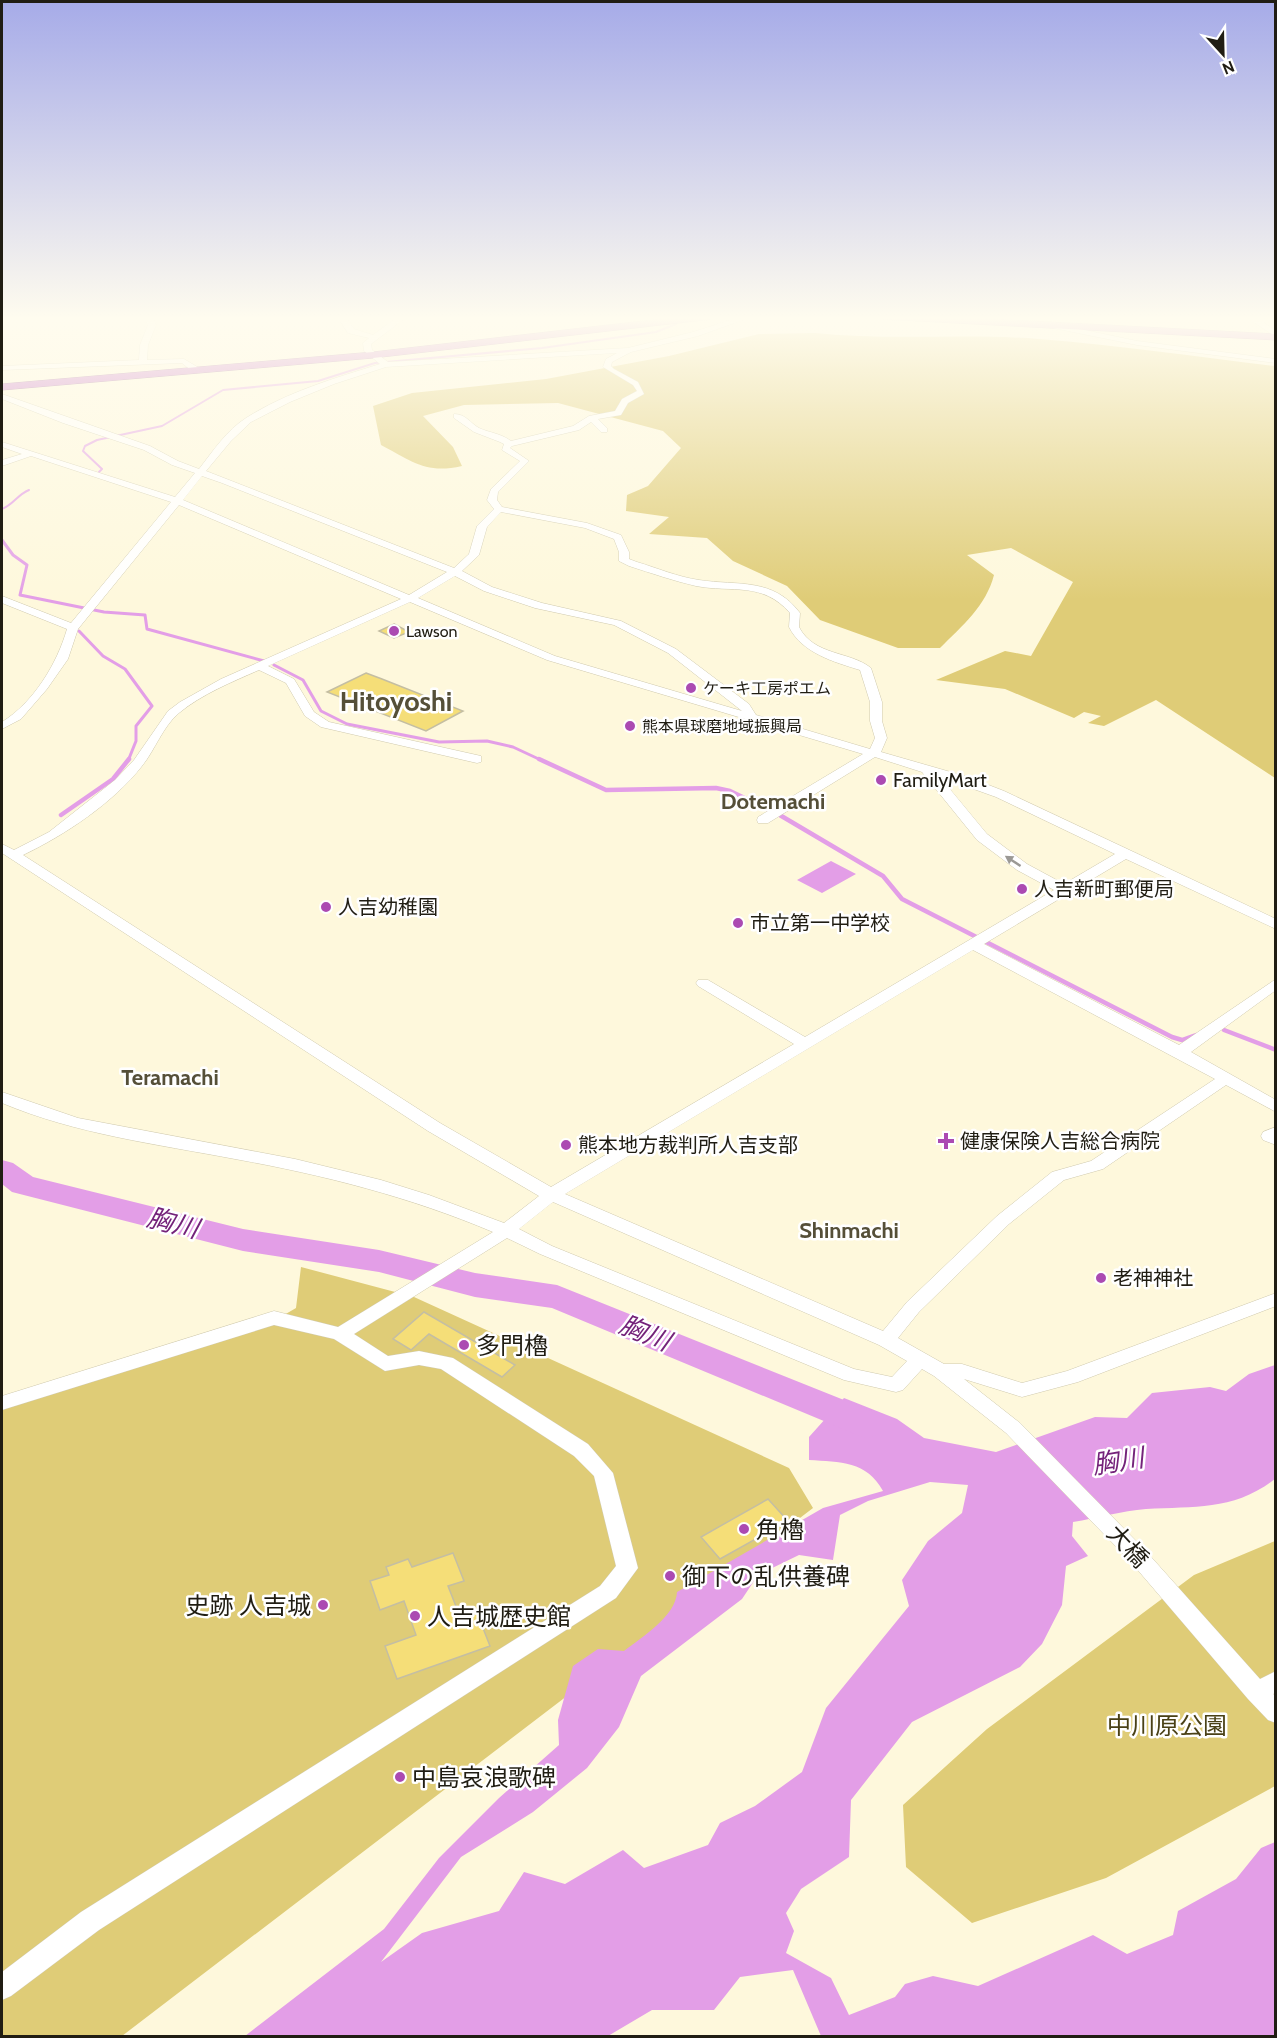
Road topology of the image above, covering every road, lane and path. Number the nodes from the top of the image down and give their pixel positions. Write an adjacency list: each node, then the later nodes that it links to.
1 (44, 411): 11 (street)
2 (267, 411): 11 (street)
3 (619, 411): 5 (street)
4 (457, 416): 8 (street)
5 (592, 418): 6 (street); 8 (street)
6 (604, 430)
7 (2, 444): 9 (street)
8 (509, 444): 13 (street)
9 (30, 454): 10 (street); 12 (street)
10 (2, 463)
11 (200, 473): 12 (street); 14 (street)
12 (177, 501): 15 (street); 17 (street)
13 (499, 509): 14 (street); 21 (street)
14 (455, 572): 15 (street); 19 (street)
15 (409, 598): 18 (street); 19 (street)
16 (2, 599): 17 (street)
17 (73, 628): 20 (street)
18 (260, 666): 22 (street); 25 (street)
19 (750, 715): 21 (street)
20 (2, 726)
21 (875, 752): 23 (street); 24 (street)
22 (477, 759)
23 (926, 768): 26 (street); 27 (street, one-way to 23)
24 (762, 820)
25 (7, 852): 39 (street)
26 (1126, 853): 27 (street); 28 (street)
27 (1064, 890): 29 (street)
28 (1275, 925)
29 (975, 945): 32 (street); 33 (street)
30 (703, 983): 32 (street)
31 (1275, 983): 33 (street)
32 (805, 1044): 39 (street)
33 (1180, 1052): 34 (street)
34 (1225, 1079): 36 (street); 43 (street)
35 (2, 1097): 40 (street)
36 (1275, 1107)
37 (1275, 1132): 38 (street)
38 (1275, 1140)
39 (551, 1195): 40 (street); 43 (street)
40 (501, 1234): 42 (street); 44 (street)
41 (1275, 1299): 45 (street)
42 (340, 1334): 46 (street); 49 (street)
43 (886, 1340): 44 (street)
44 (919, 1360): 45 (street)
45 (941, 1371): 47 (street, 大橋)
46 (2, 1403)
47 (1266, 1686): 48 (street, 大橋)
48 (1275, 1713)
49 (2, 1986)

